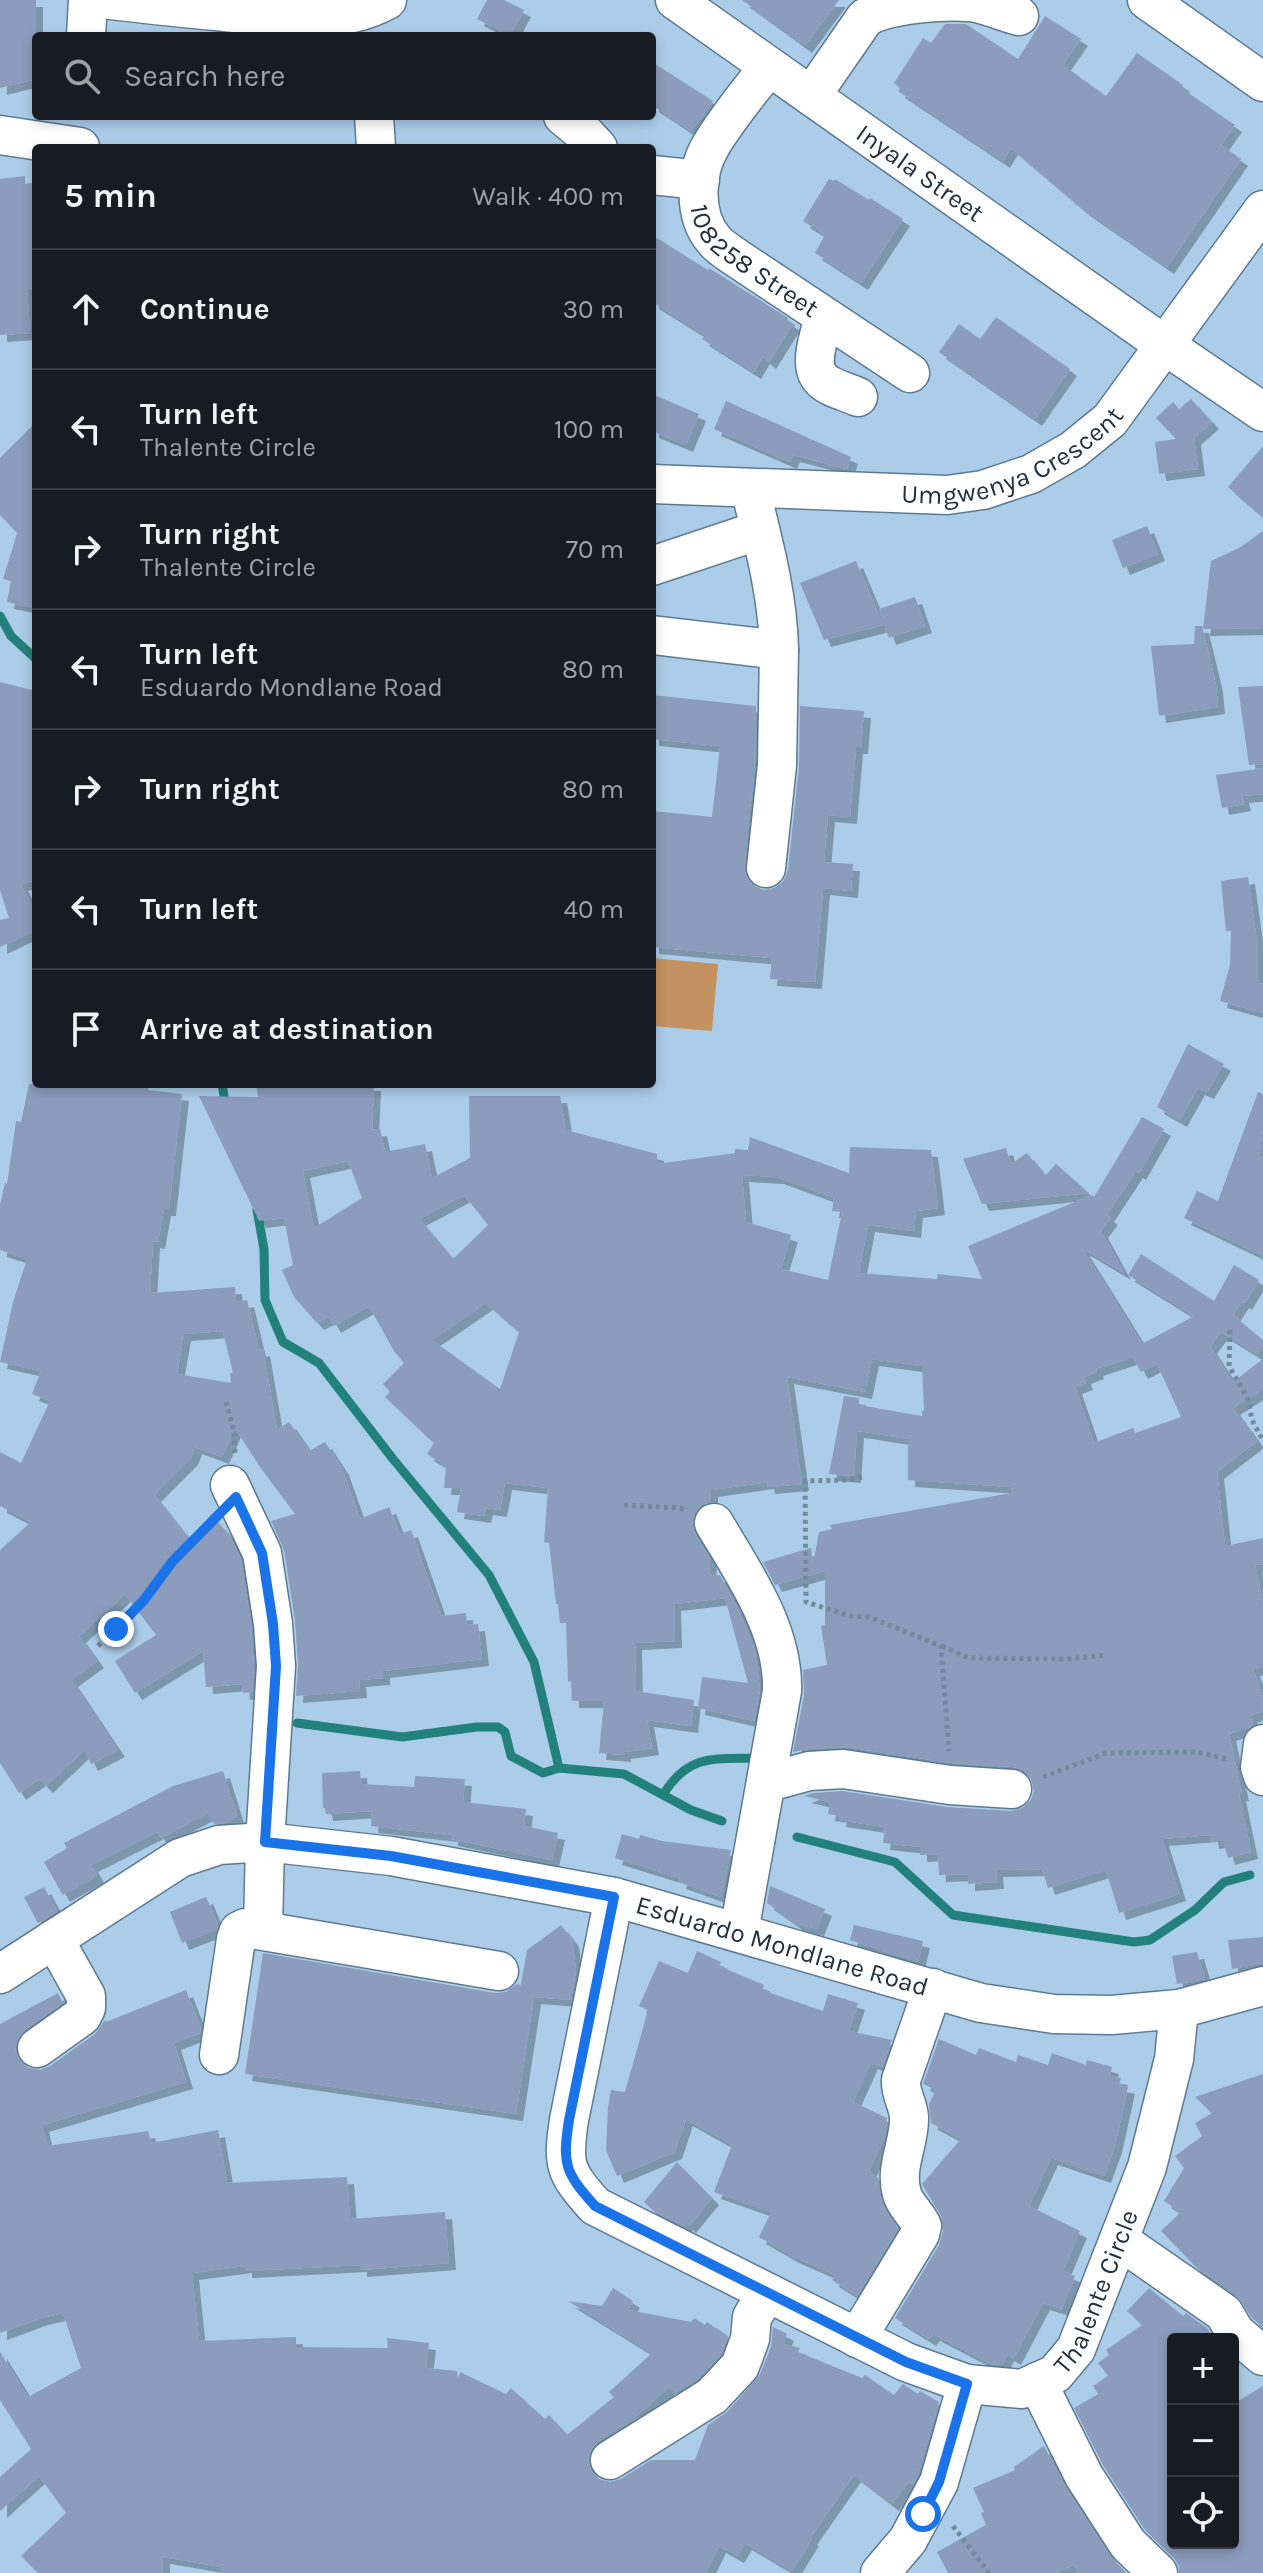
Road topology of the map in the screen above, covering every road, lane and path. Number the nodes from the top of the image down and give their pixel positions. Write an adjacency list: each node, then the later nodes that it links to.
1 (88, 0): 7 (street)
2 (110, 0): 3 (street)
3 (387, 0)
4 (675, 0): 8 (street, Inyala Street)
5 (1147, 0): 9 (street)
6 (1019, 16): 10 (street)
7 (86, 32)
8 (768, 67): 10 (street, Inyala Street); 20 (street, 108258 Street)
9 (1263, 82)
10 (811, 96): 23 (street, Inyala Street)
11 (82, 120): 16 (street)
12 (374, 120): 17 (street)
13 (568, 120): 18 (street)
14 (0, 135): 15 (street)
15 (55, 144)
16 (80, 144)
17 (376, 144)
18 (594, 144)
19 (656, 175): 20 (street)
20 (700, 180): 22 (street, 108258 Street)
21 (1263, 210): 23 (street, Umgwenya Crescent)
22 (824, 317): 24 (street, 108258 Street); 25 (street)
23 (1166, 346): 26 (street, Inyala Street); 28 (street, Umgwenya Crescent)
24 (910, 373)
25 (858, 397)
26 (1263, 412)
27 (656, 484): 28 (street, Umgwenya Crescent)
28 (750, 488): 29 (street)
29 (760, 530): 30 (street); 32 (street)
30 (656, 565)
31 (656, 635): 32 (street)
32 (779, 650): 33 (street)
33 (766, 868)
34 (1230, 1330): 36 (path)
35 (226, 1402): 38 (path)
36 (1263, 1441)
37 (862, 1477): 42 (path)
38 (233, 1491): 41 (path); 48 (street)
39 (624, 1505): 40 (path)
40 (721, 1535): 45 (street)
41 (98, 1646)
42 (941, 1646): 43 (path); 46 (path)
43 (1107, 1655)
44 (1262, 1762): 47 (path)
45 (767, 1779): 46 (street); 51 (street)
46 (950, 1785): 47 (street)
47 (1012, 1789)
48 (265, 1842): 49 (street, Esduardo Mondlane Road); 50 (street); 52 (street, Esduardo Mondlane Road)
49 (614, 1897): 51 (street, Esduardo Mondlane Road); 61 (street, Thalente Circle)
50 (263, 1929): 53 (street); 59 (street)
51 (739, 1932): 56 (street, Esduardo Mondlane Road)
52 (54, 1939): 54 (street, Esduardo Mondlane Road); 58 (street)
53 (499, 1971)
54 (0, 1974)
55 (1263, 1986): 57 (street, Esduardo Mondlane Road)
56 (933, 1988): 57 (street, Esduardo Mondlane Road); 62 (street)
57 (1179, 2009): 60 (street, Thalente Circle)
58 (37, 2048)
59 (219, 2055)
60 (1119, 2240): 63 (street); 64 (street, Thalente Circle)
61 (767, 2293): 62 (street, Thalente Circle); 66 (street)
62 (857, 2338): 65 (street, Thalente Circle)
63 (1263, 2356)
64 (1037, 2382): 65 (street, Thalente Circle); 70 (street)
65 (967, 2384): 67 (street)
66 (610, 2460)
67 (931, 2498): 68 (street); 69 (path)
68 (880, 2573)
69 (989, 2573)
70 (1158, 2573)

